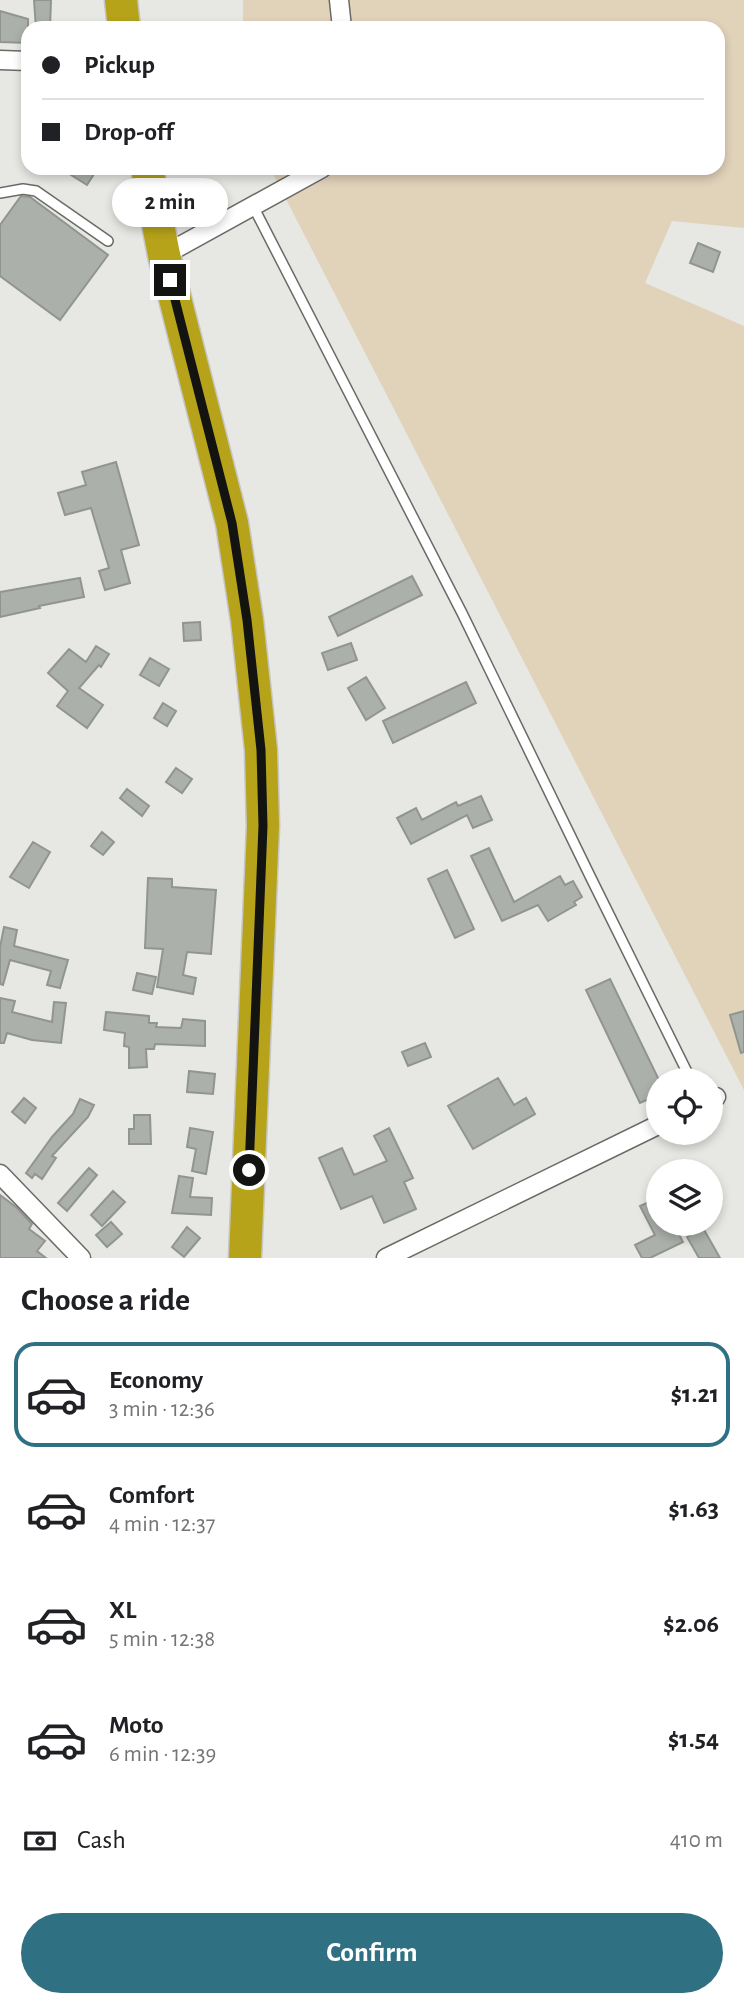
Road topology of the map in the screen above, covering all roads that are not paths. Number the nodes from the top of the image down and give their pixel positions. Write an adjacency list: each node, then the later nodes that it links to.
1 (121, 0): 3 (highway)
2 (339, 0): 4 (street)
3 (123, 21)
4 (341, 21)
5 (0, 60): 6 (street)
6 (21, 61)
7 (148, 175): 12 (highway)
8 (309, 175): 10 (street)
9 (0, 193): 11 (lane)
10 (253, 206): 12 (street); 13 (lane)
11 (108, 242)
12 (164, 255): 17 (highway)
13 (685, 1068)
14 (646, 1131): 18 (street)
15 (0, 1174): 16 (street)
16 (81, 1258)
17 (245, 1258)
18 (386, 1258)

